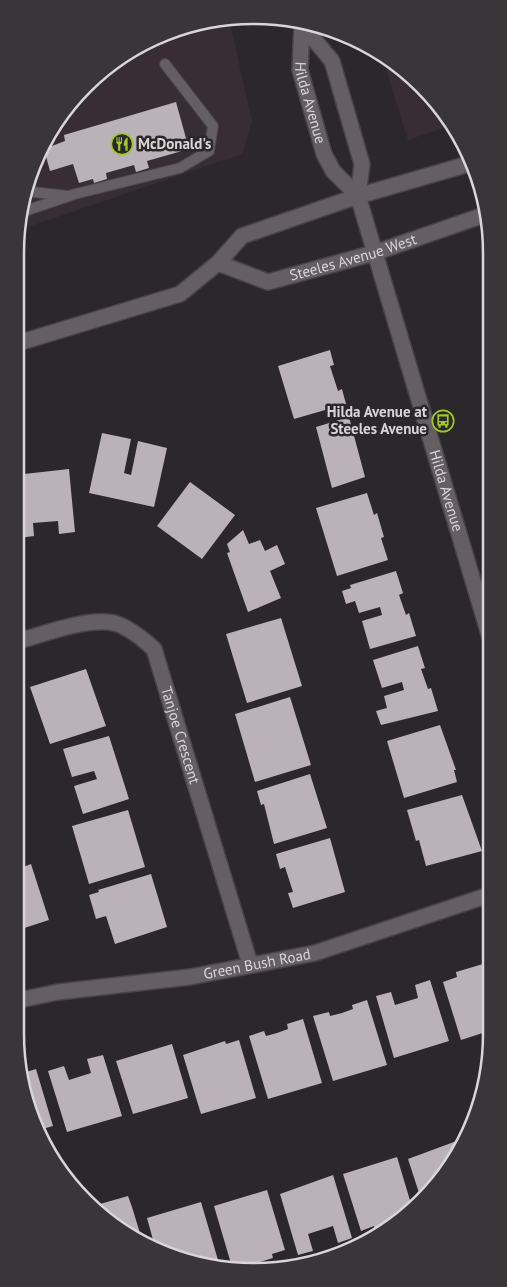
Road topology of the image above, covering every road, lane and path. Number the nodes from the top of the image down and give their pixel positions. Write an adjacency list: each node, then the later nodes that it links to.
1 (302, 29): 7 (street, Hilda Avenue)
2 (306, 30): 7 (street, Hilda Avenue)
3 (165, 64): 6 (lane)
4 (466, 165): 7 (street)
5 (33, 192): 6 (lane)
6 (70, 196): 8 (lane)
7 (358, 196): 10 (street, Hilda Avenue); 11 (street)
8 (28, 210)
9 (480, 217): 10 (street, Steeles Avenue West)
10 (374, 253): 11 (street, Steeles Avenue West); 13 (street, Hilda Avenue)
11 (218, 263): 12 (street)
12 (24, 341)
13 (483, 614)
14 (24, 640): 16 (street, Tanjoe Crescent)
15 (483, 897): 16 (street, Green Bush Road)
16 (250, 964): 17 (street, Green Bush Road)
17 (24, 999)

